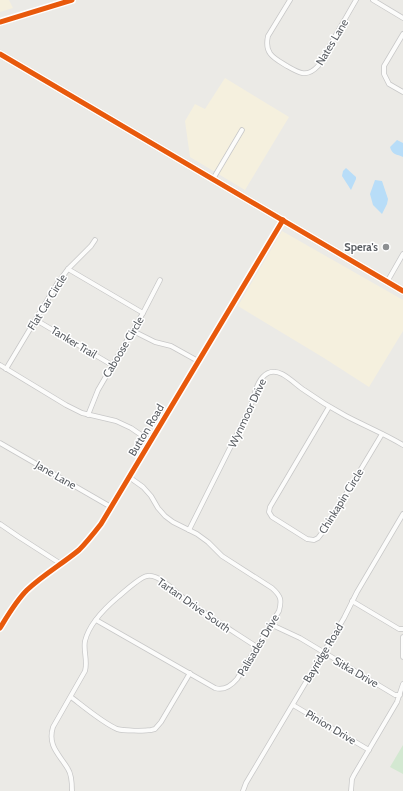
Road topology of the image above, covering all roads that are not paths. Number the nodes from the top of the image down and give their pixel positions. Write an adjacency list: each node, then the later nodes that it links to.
1 (72, 0): 6 (street)
2 (290, 0): 3 (street, Nates Lane)
3 (356, 0)
4 (373, 0): 5 (street)
5 (403, 18)
6 (0, 22)
7 (403, 34): 9 (street)
8 (0, 54): 11 (main road)
9 (403, 92)
10 (242, 130): 11 (street)
11 (213, 179): 12 (main road)
12 (283, 220): 17 (main road); 22 (street, Button Road)
13 (95, 240): 15 (street, Flat Car Circle)
14 (403, 254): 17 (street)
15 (68, 269): 19 (street); 20 (street, Flat Car Circle)
16 (160, 280): 19 (street, Caboose Circle)
17 (386, 282): 18 (main road)
18 (403, 291)
19 (143, 313): 21 (street, Caboose Circle)
20 (36, 320): 24 (street, Tanker Trail); 25 (street, Flat Car Circle)
21 (133, 331): 22 (street); 24 (street, Caboose Circle)
22 (198, 361): 29 (street, Button Road)
23 (0, 365): 25 (street)
24 (112, 365): 27 (street, Caboose Circle)
25 (6, 369): 27 (street)
26 (329, 407): 28 (street, Wynmoor Drive); 28 (street, Chinkapin Circle); 36 (street, Wynmoor Drive)
27 (88, 415): 29 (street)
28 (382, 434): 31 (street, Wynmoor Drive)
29 (150, 441): 32 (street, Button Road)
30 (0, 443): 33 (street, Jane Lane)
31 (403, 445)
32 (129, 477): 33 (street, Button Road); 36 (street, Palisades Drive)
33 (111, 507): 37 (street, Button Road)
34 (403, 514): 38 (street, Bayridge Road)
35 (0, 524): 37 (street)
36 (189, 530): 40 (street, Palisades Drive)
37 (60, 564): 41 (street, Button Road)
38 (352, 601): 42 (street); 45 (street, Bayridge Road)
39 (96, 620): 44 (street, Tartan Drive South); 47 (street, Palisades Drive); 50 (street)
40 (270, 624): 44 (street, Palisades Drive); 45 (street, Sitka Drive)
41 (0, 628)
42 (403, 629)
43 (403, 637): 46 (street)
44 (257, 647): 47 (street, Palisades Drive)
45 (323, 653): 49 (street, Sitka Drive); 51 (street, Bayridge Road)
46 (403, 657)
47 (190, 673): 50 (street)
48 (403, 684): 49 (street)
49 (400, 695): 52 (street)
50 (70, 697): 53 (street)
51 (293, 705): 52 (street, Pinion Drive); 54 (street, Bayridge Road)
52 (369, 750): 55 (street)
53 (72, 791)
54 (244, 791)
55 (351, 791)

